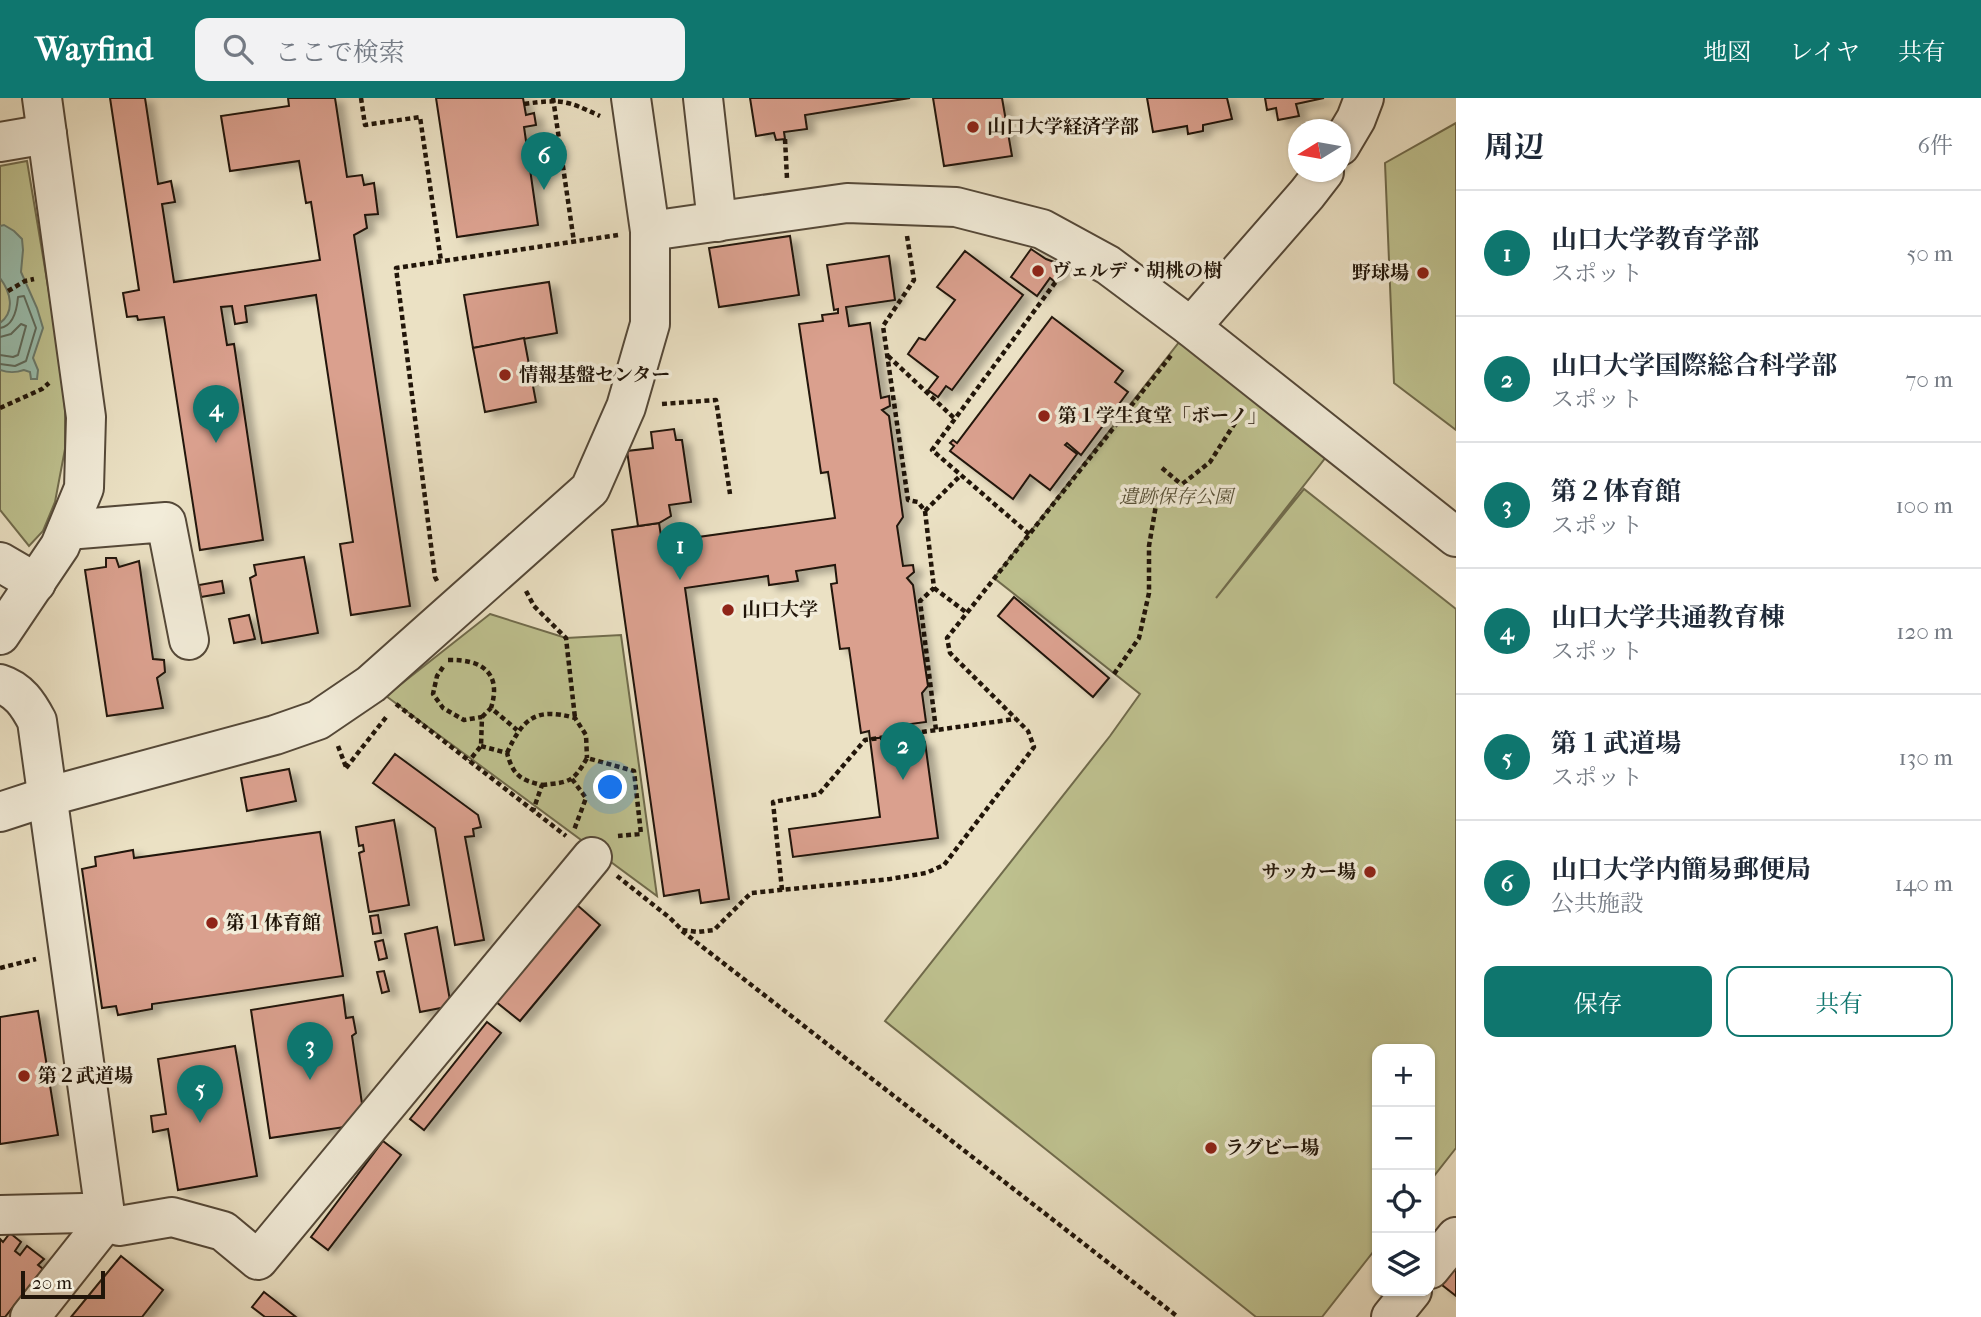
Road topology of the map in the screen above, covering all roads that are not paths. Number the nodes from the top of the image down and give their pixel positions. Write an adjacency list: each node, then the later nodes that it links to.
1 (703, 98): 8 (street)
2 (1364, 98): 5 (street)
3 (632, 106): 9 (street)
4 (44, 116): 6 (street); 11 (street)
5 (1351, 124)
6 (0, 142)
7 (1316, 182): 10 (street)
8 (717, 222): 9 (street); 10 (street)
9 (650, 231): 18 (street)
10 (1191, 327): 12 (street)
11 (67, 530): 14 (street); 16 (street)
12 (1456, 537)
13 (0, 562): 14 (street)
14 (36, 583): 15 (street)
15 (0, 635)
16 (189, 640)
17 (0, 684): 18 (street)
18 (46, 797): 19 (street); 22 (street)
19 (0, 812)
20 (599, 847): 22 (street)
21 (0, 1215): 22 (street)
22 (106, 1221): 26 (street)
23 (1456, 1237): 24 (street)
24 (1435, 1263)
25 (1408, 1296): 27 (street)
26 (30, 1317)
27 (1391, 1317)

